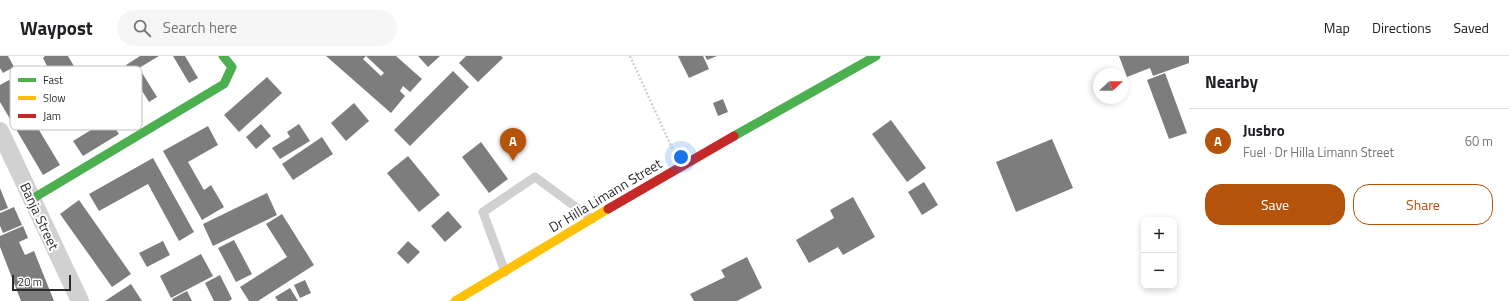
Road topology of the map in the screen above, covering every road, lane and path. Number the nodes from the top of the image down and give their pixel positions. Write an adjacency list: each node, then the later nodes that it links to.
1 (223, 56): 6 (main road)
2 (630, 56): 5 (path)
3 (876, 56): 5 (main road, Dr Hilla Limann Street)
4 (0, 131): 6 (street, Banja Street)
5 (681, 166): 7 (main road, Dr Hilla Limann Street)
6 (32, 198): 9 (street, Banja Street)
7 (592, 219): 8 (main road, Dr Hilla Limann Street); 8 (lane)
8 (505, 273): 10 (main road, Dr Hilla Limann Street)
9 (80, 301)
10 (455, 301)

